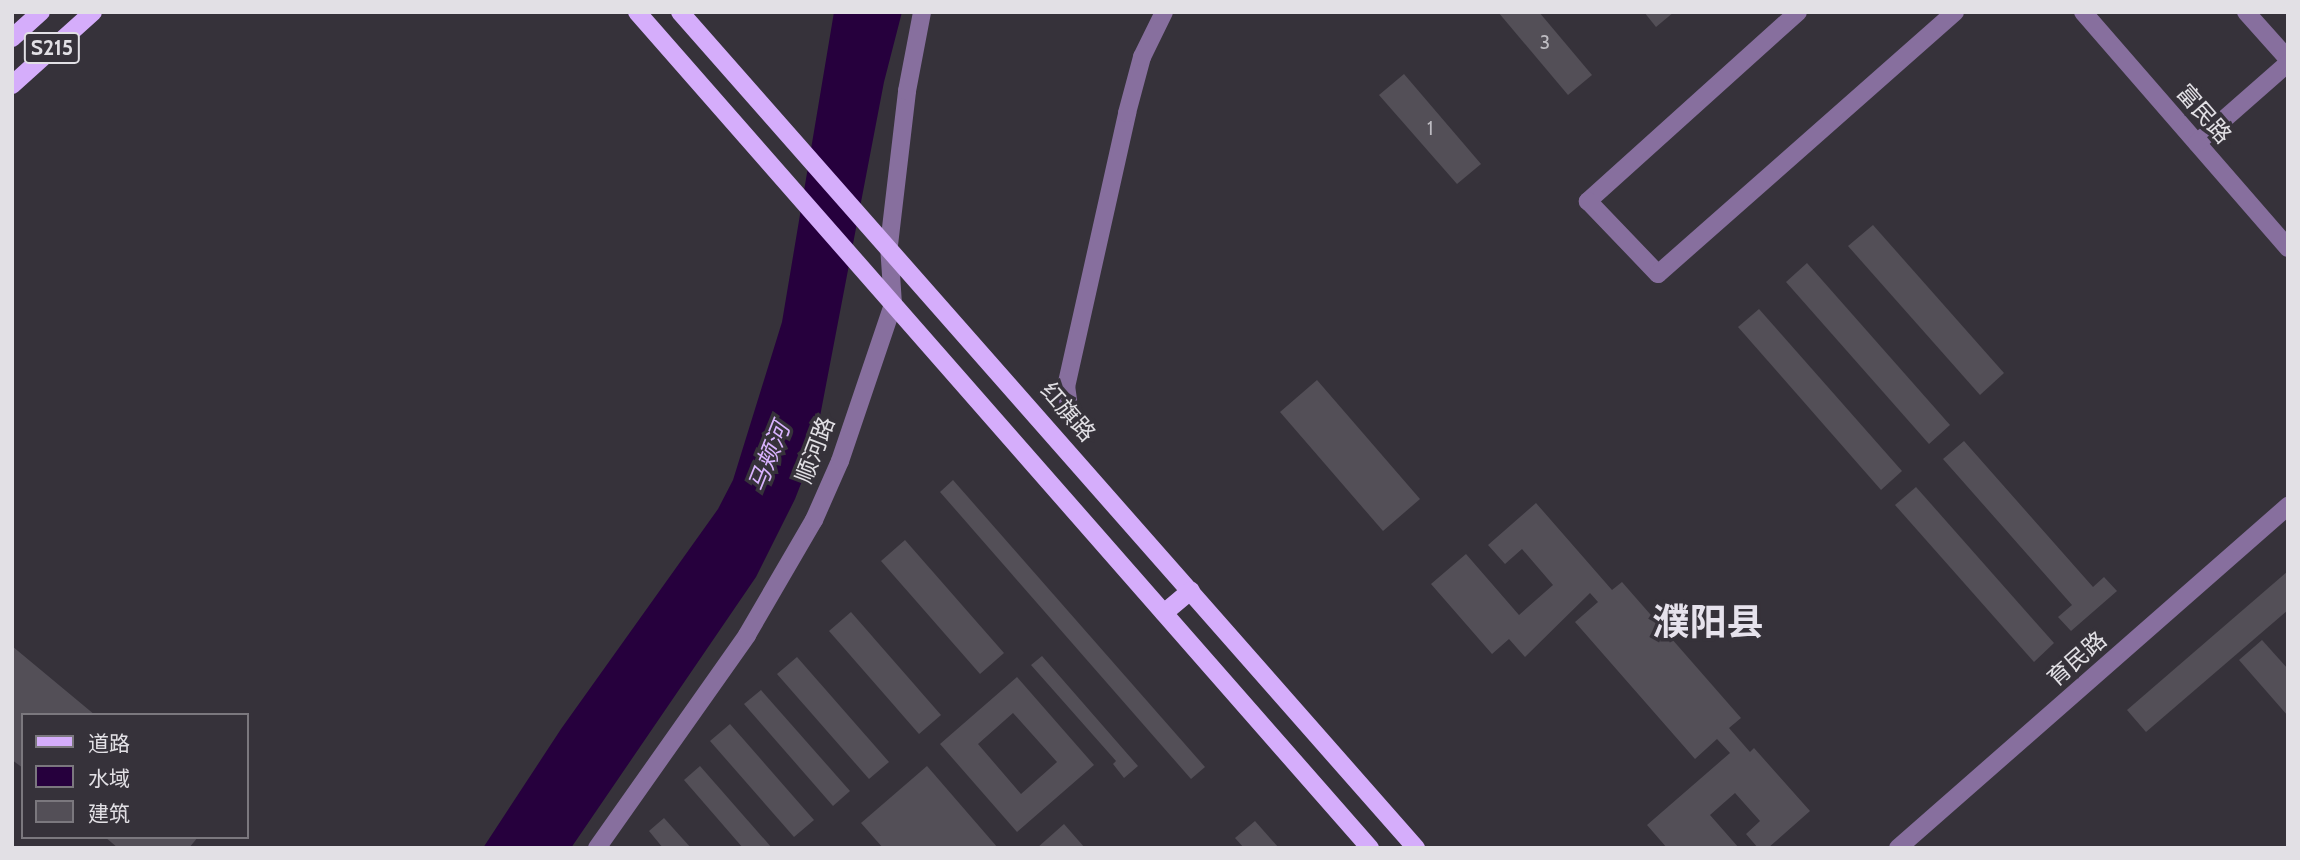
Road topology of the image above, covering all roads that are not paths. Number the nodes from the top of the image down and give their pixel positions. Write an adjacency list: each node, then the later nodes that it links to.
1 (41, 12): 11 (main road, S215)
2 (93, 12): 13 (main road, S215)
3 (637, 12): 17 (main road)
4 (680, 12): 15 (main road, 红旗路)
5 (922, 12): 15 (street, 顺河路)
6 (1164, 12): 18 (street)
7 (1798, 12): 8 (street)
8 (1955, 12)
9 (2083, 12): 14 (street, 富民路)
10 (2246, 12): 12 (street)
11 (12, 38)
12 (2288, 61): 14 (street)
13 (12, 85)
14 (2197, 143): 16 (street, 富民路)
15 (889, 245): 17 (street, 顺河路); 20 (main road, 红旗路)
16 (2288, 248)
17 (893, 304): 21 (main road); 22 (street, 顺河路)
18 (1070, 414)
19 (2288, 506): 25 (street, 育民路)
20 (1191, 590): 21 (main road); 24 (main road, 红旗路)
21 (1164, 613): 23 (main road)
22 (597, 848)
23 (1370, 848)
24 (1416, 848)
25 (1898, 848)

